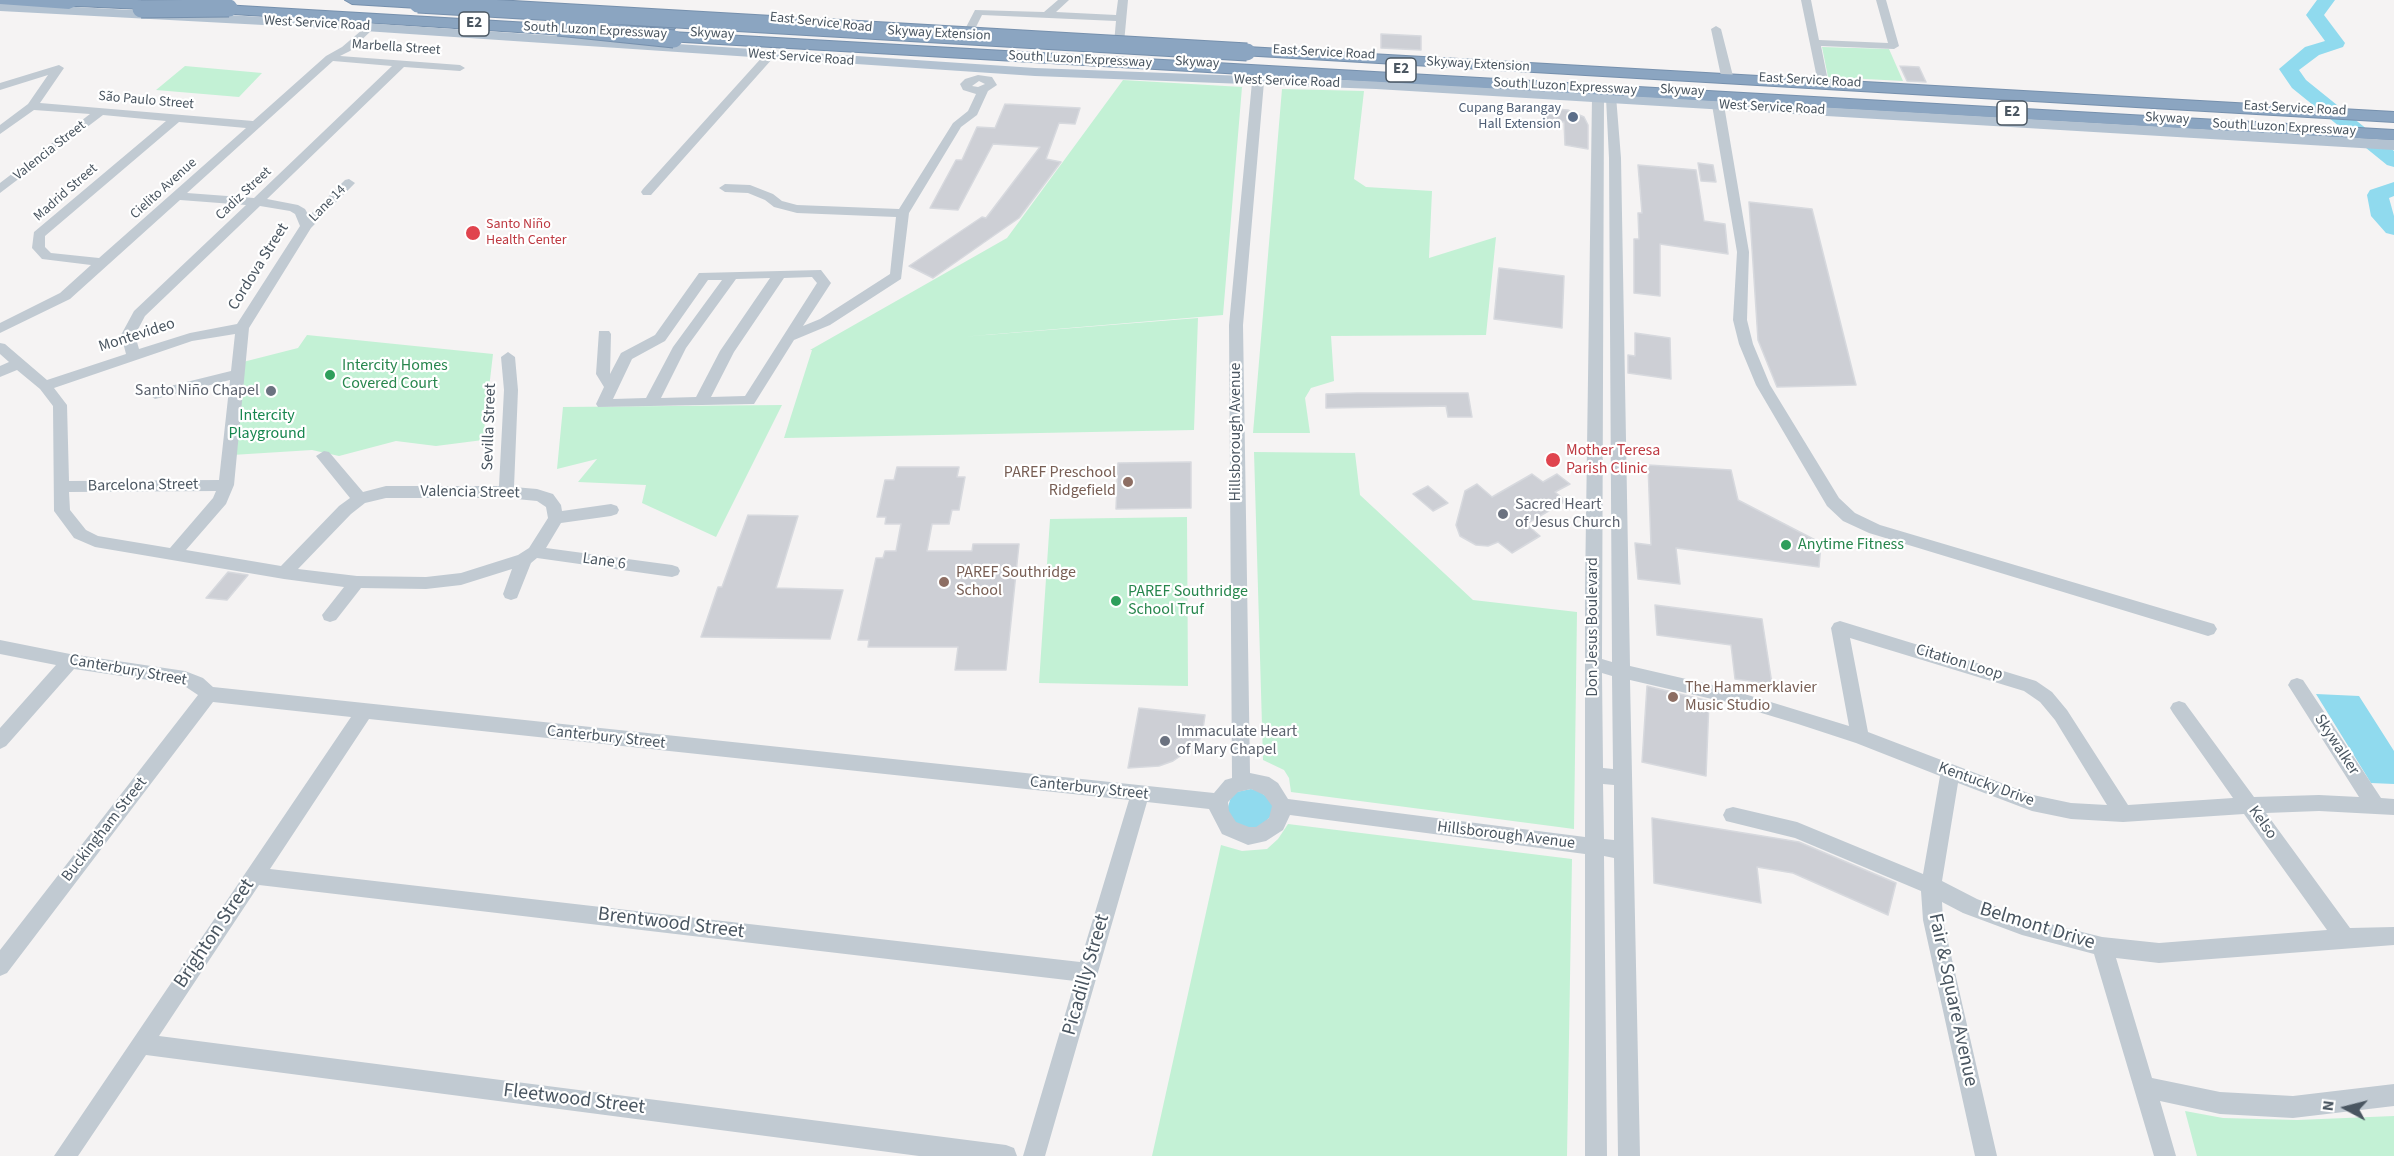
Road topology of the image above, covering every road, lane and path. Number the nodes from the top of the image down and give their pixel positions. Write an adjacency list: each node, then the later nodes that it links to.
1 (0, 0): 41 (highway, Skyway / E2, bridge)
2 (54, 0): 41 (highway, South Luzon Expressway / E2)
3 (78, 0): 11 (highway)
4 (275, 0): 13 (highway, South Luzon Expressway / E2)
5 (352, 0): 13 (highway, E2)
6 (469, 0): 13 (highway); 19 (main road, East Service Road)
7 (1064, 0): 15 (street)
8 (1123, 0): 16 (street)
9 (1806, 0): 21 (street)
10 (1881, 0): 21 (street)
11 (91, 1)
12 (111, 2): 41 (highway, Skyway / E2, bridge)
13 (416, 6): 35 (highway, Skyway Extension / E2, bridge); 41 (highway, South Luzon Expressway / E2)
14 (0, 7): 18 (main road, West Service Road)
15 (1046, 15): 16 (street); 19 (street)
16 (1122, 18): 20 (street)
17 (1716, 29): 26 (street)
18 (357, 33): 22 (street, Cielito Avenue); 23 (main road, West Service Road)
19 (968, 33): 20 (main road, East Service Road)
20 (1119, 43): 26 (main road, East Service Road)
21 (1814, 43): 27 (street)
22 (333, 56): 24 (street, Marbella Street); 38 (street, Cielito Avenue)
23 (769, 56): 29 (main road, West Service Road); 45 (street)
24 (401, 64): 25 (street, Marbella Street); 47 (street, Cadiz Street)
25 (460, 68)
26 (1727, 76): 27 (main road, East Service Road)
27 (1821, 81): 41 (main road, East Service Road)
28 (1258, 82): 29 (main road, West Service Road); 31 (main road, West Service Road); 102 (street, Hillsborough Avenue)
29 (983, 83): 39 (street); 39 (street)
30 (0, 87): 33 (street)
31 (1605, 98): 32 (main road, West Service Road); 50 (street, Don Jesus Boulevard); 51 (street, Don Jesus Boulevard)
32 (1718, 105): 41 (main road, West Service Road); 88 (street)
33 (32, 106): 34 (street, São Paulo Street); 40 (street)
34 (100, 112): 36 (street, São Paulo Street); 44 (street, Valencia Street)
35 (2394, 116): 41 (main road, East Service Road)
36 (175, 119): 38 (street, São Paulo Street); 52 (street, Madrid Street)
37 (2394, 123): 41 (highway, South Luzon Expressway / E2)
38 (257, 125): 46 (street, Cielito Avenue)
39 (957, 125): 48 (street)
40 (0, 130)
41 (2371, 133)
42 (349, 183): 49 (street, Lane 14)
43 (725, 188): 48 (street)
44 (0, 189)
45 (647, 192)
46 (179, 196): 47 (street, Cordova Street); 52 (street, Cielito Avenue)
47 (259, 201): 49 (street, Cordova Street); 62 (street, Cadiz Street)
48 (903, 213): 56 (street)
49 (306, 226): 57 (street, Cordova Street)
50 (1597, 228): 51 (street); 91 (street, Don Jesus Boulevard)
51 (1615, 231): 92 (street, Don Jesus Boulevard)
52 (104, 262): 58 (street, Cielito Avenue)
53 (780, 274): 54 (street); 55 (street); 72 (street)
54 (732, 275): 64 (street); 73 (street)
55 (807, 311): 56 (street); 60 (street)
56 (825, 322): 60 (street)
57 (242, 328): 62 (street, Montevideo); 68 (street, Cordova Street)
58 (0, 329)
59 (604, 334): 63 (street)
60 (787, 339): 72 (street)
61 (0, 347): 66 (street)
62 (133, 355): 69 (street, Montevideo)
63 (604, 356): 64 (street); 70 (street)
64 (626, 356): 70 (street)
65 (509, 360): 77 (street, Sevilla Street)
66 (18, 364): 67 (street); 69 (street)
67 (0, 372)
68 (237, 374): 71 (street); 75 (street, Cordova Street)
69 (45, 386): 76 (street)
70 (610, 387): 73 (street)
71 (154, 394)
72 (702, 400): 73 (street)
73 (651, 403)
74 (324, 456): 78 (street)
75 (226, 485): 76 (street, Barcelona Street); 81 (street, Cordova Street)
76 (61, 487): 81 (street)
77 (506, 492): 78 (street, Valencia Street); 80 (street, Valencia Street)
78 (360, 498): 84 (street)
79 (611, 510): 80 (street)
80 (556, 518): 82 (street)
81 (174, 554): 84 (street)
82 (530, 556): 83 (street, Lane 6); 85 (street); 86 (street)
83 (672, 572)
84 (284, 573): 85 (street)
85 (357, 582): 87 (street)
86 (511, 594)
87 (330, 615)
88 (2208, 629)
89 (0, 647): 90 (street, Canterbury Street)
90 (70, 661): 94 (street, Canterbury Street); 98 (street)
91 (1593, 664): 92 (street, Kentucky Drive); 100 (street, Don Jesus Boulevard)
92 (1622, 670): 97 (street, Kentucky Drive); 101 (street, Don Jesus Boulevard)
93 (2297, 685): 106 (street, Skywalker)
94 (209, 694): 96 (street, Canterbury Street); 118 (street, Buckingham Street)
95 (2179, 708): 105 (street, Kelso)
96 (364, 712): 103 (street, Canterbury Street); 113 (street, Brighton Street)
97 (1860, 737): 99 (street, Kentucky Drive); 109 (street, Citation Loop)
98 (0, 741)
99 (1950, 773): 109 (street, Kentucky Drive); 114 (street, Fair & Square Avenue)
100 (1593, 774): 101 (street); 111 (street, Don Jesus Boulevard)
101 (1623, 779): 112 (street, Don Jesus Boulevard)
102 (1241, 783): 104 (street); 107 (street)
103 (1140, 794): 104 (street, Canterbury Street); 119 (street, Picadilly Street)
104 (1219, 802): 107 (street)
105 (2249, 805): 106 (street, Kentucky Drive); 109 (street, Kentucky Drive); 116 (street, Kelso)
106 (2375, 805): 108 (street, Kentucky Drive)
107 (1281, 806): 111 (street, Hillsborough Avenue)
108 (2394, 807)
109 (2123, 814)
110 (1733, 815): 114 (street, Belmont Drive)
111 (1594, 847): 112 (street, Hillsborough Avenue); 126 (street, Don Jesus Boulevard)
112 (1624, 849): 127 (street, Don Jesus Boulevard)
113 (255, 876): 119 (street, Brentwood Street); 120 (street, Brighton Street)
114 (1931, 886): 117 (street, Belmont Drive); 128 (street, Fair & Square Avenue)
115 (2394, 936): 116 (street, Belmont Drive)
116 (2345, 938): 117 (street, Belmont Drive)
117 (2102, 947): 121 (street)
118 (0, 966)
119 (1087, 973): 125 (street, Picadilly Street)
120 (142, 1044): 123 (street, Brighton Street); 124 (street, Fleetwood Street)
121 (2143, 1088): 122 (street); 129 (street)
122 (2394, 1095)
123 (65, 1156)
124 (1006, 1156)
125 (1034, 1156)
126 (1596, 1156)
127 (1629, 1156)
128 (1986, 1156)
129 (2165, 1156)

